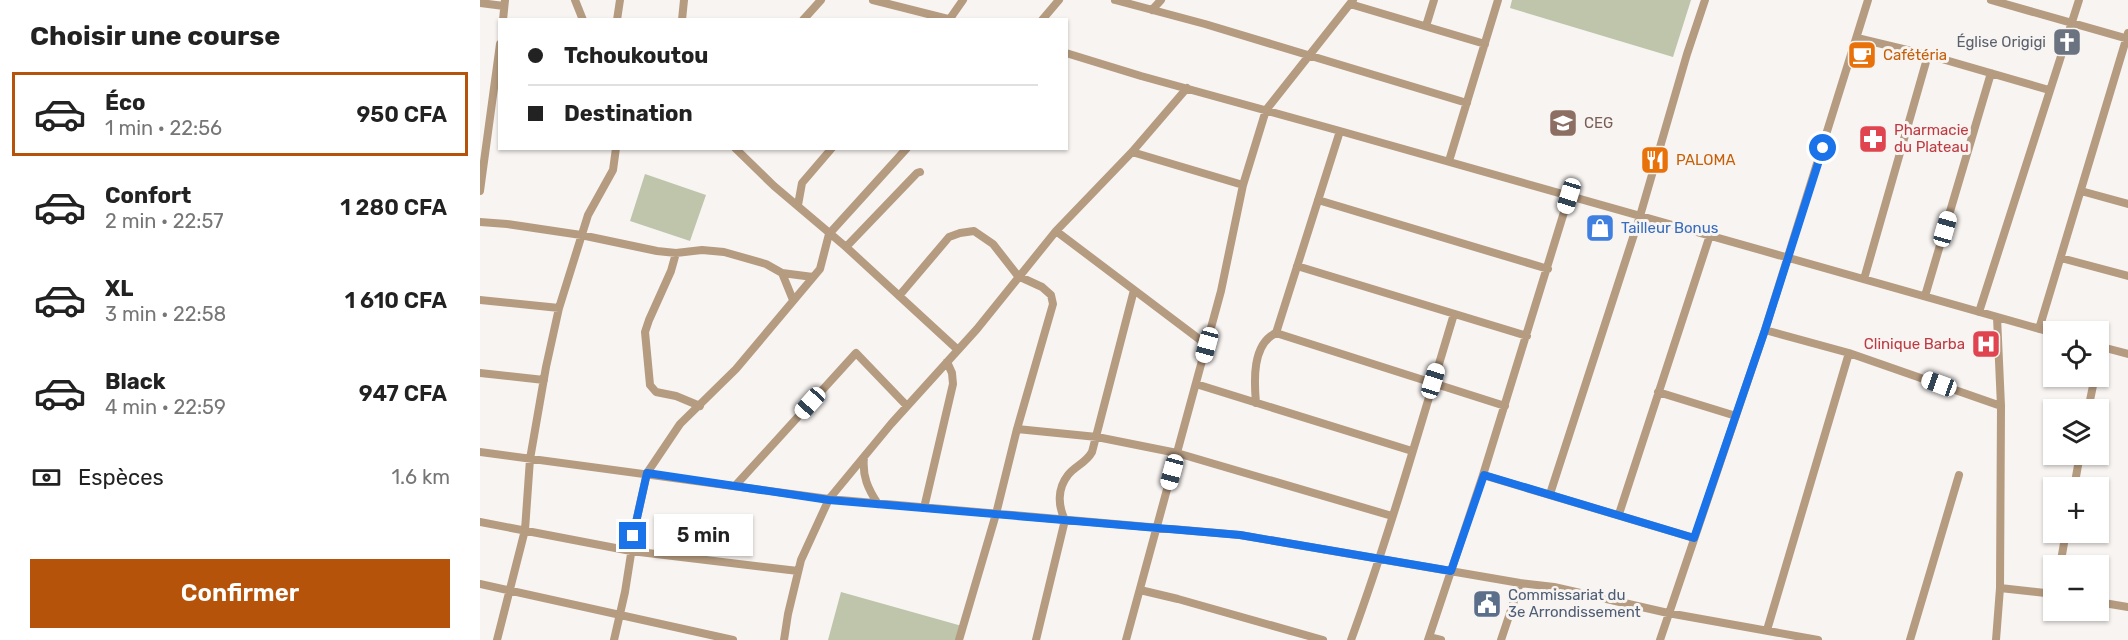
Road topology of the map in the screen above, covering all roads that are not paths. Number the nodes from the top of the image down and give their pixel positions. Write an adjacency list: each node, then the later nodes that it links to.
1 (576, 0): 22 (street)
2 (620, 0): 23 (street)
3 (684, 0): 24 (street)
4 (821, 0): 25 (street)
5 (873, 0): 26 (street)
6 (963, 0): 27 (street)
7 (1059, 0): 28 (street)
8 (1115, 0): 20 (street)
9 (1161, 0): 20 (street)
10 (1434, 0): 30 (street)
11 (1498, 0): 33 (street)
12 (1705, 0): 59 (street)
13 (1868, 0): 32 (street)
14 (1991, 0): 19 (street)
15 (2079, 0): 29 (street)
16 (1351, 2): 30 (street); 35 (street)
17 (480, 3): 18 (street)
18 (505, 3): 21 (street)
19 (2014, 3): 29 (street)
20 (1152, 10): 35 (street)
21 (503, 18)
22 (582, 18)
23 (617, 18)
24 (682, 18)
25 (805, 18)
26 (946, 18)
27 (951, 18)
28 (1044, 18)
29 (2071, 24): 31 (street); 40 (street)
30 (1426, 26): 33 (street)
31 (2127, 36): 53 (street)
32 (1857, 38): 36 (street); 67 (street)
33 (1485, 44): 41 (street)
34 (1068, 55): 39 (street)
35 (1309, 55): 41 (street); 42 (street)
36 (1928, 55): 38 (street); 75 (street)
37 (498, 56): 44 (street)
38 (1991, 73): 40 (street); 78 (street)
39 (1186, 88): 42 (street); 49 (street)
40 (2049, 90): 82 (street)
41 (1467, 103): 50 (street)
42 (1266, 110): 43 (street); 52 (street)
43 (1340, 131): 50 (street); 56 (street)
44 (483, 146): 54 (street)
45 (616, 150): 63 (street)
46 (737, 150): 58 (street)
47 (830, 150): 58 (street)
48 (905, 150): 62 (street)
49 (1132, 152): 52 (street); 61 (street)
50 (1449, 162): 55 (street)
51 (920, 172): 65 (street)
52 (1244, 185): 90 (street)
53 (2081, 190): 57 (street); 68 (street)
54 (480, 191)
55 (1569, 196): 59 (street); 70 (street)
56 (1318, 200): 69 (street); 70 (street)
57 (2128, 204)
58 (798, 205): 62 (street)
59 (1640, 216): 64 (street); 118 (street)
60 (480, 222): 63 (street)
61 (1056, 231): 72 (street); 76 (street)
62 (829, 234): 65 (street); 74 (street)
63 (581, 235): 66 (street); 81 (street)
64 (1710, 235): 67 (street); 100 (street)
65 (846, 247): 77 (street)
66 (676, 253): 71 (street); 102 (street)
67 (1789, 258): 75 (street); 86 (street)
68 (2061, 258): 73 (street); 85 (street)
69 (1297, 266): 83 (street); 88 (street)
70 (1548, 268): 89 (street)
71 (782, 273): 74 (street); 80 (street)
72 (1018, 276): 77 (street); 91 (street); 107 (street)
73 (2128, 276)
74 (813, 277): 80 (street)
75 (1864, 279): 78 (street)
76 (1134, 290): 90 (street); 108 (street)
77 (899, 296): 91 (street)
78 (1925, 297): 82 (street)
79 (480, 300): 81 (street)
80 (794, 300): 102 (street)
81 (560, 308): 97 (street)
82 (1979, 312): 84 (street)
83 (1454, 314): 89 (street); 98 (street)
84 (1997, 317): 85 (street); 105 (street)
85 (2039, 329): 87 (street)
86 (1765, 330): 93 (street); 106 (street)
87 (2043, 330)
88 (1276, 333): 98 (street); 101 (street)
89 (1527, 336): 104 (street)
90 (1207, 345): 99 (street)
91 (958, 350): 95 (street)
92 (2109, 351): 94 (street)
93 (1849, 353): 105 (street); 144 (street)
94 (2128, 354)
95 (947, 362): 103 (street); 121 (street)
96 (480, 373): 97 (street)
97 (544, 380): 113 (street)
98 (1433, 381): 104 (street); 109 (street)
99 (1196, 384): 101 (street); 111 (street)
100 (1658, 392): 106 (street); 123 (street)
101 (1256, 403): 109 (street)
102 (700, 406): 114 (street)
103 (907, 406): 112 (street); 117 (street)
104 (1505, 406): 115 (street)
105 (2001, 406): 136 (street)
106 (1736, 416): 129 (street)
107 (1017, 429): 108 (street); 122 (street)
108 (1097, 437): 111 (street); 125 (street)
109 (1412, 451): 124 (street)
110 (480, 452): 113 (street)
111 (1177, 453): 124 (street); 127 (street)
112 (864, 456): 119 (street); 120 (street)
113 (530, 459): 114 (street); 128 (street)
114 (647, 473): 117 (street); 130 (street)
115 (1484, 475): 118 (street); 133 (street)
116 (1959, 475): 160 (street)
117 (735, 486): 119 (street)
118 (1550, 494): 123 (street)
119 (829, 500): 120 (street); 132 (street)
120 (878, 504): 121 (street)
121 (924, 508): 122 (street)
122 (996, 514): 125 (street); 150 (street)
123 (1619, 514): 129 (street)
124 (1392, 516): 131 (street)
125 (1065, 520): 127 (street); 151 (street)
126 (480, 522): 128 (street)
127 (1157, 528): 131 (street); 138 (street)
128 (525, 530): 130 (street); 137 (street)
129 (1694, 538): 142 (street)
130 (631, 551): 132 (street); 143 (street)
131 (1380, 558): 133 (street); 154 (street)
132 (798, 571): 149 (street)
133 (1451, 571): 134 (street); 145 (street)
134 (1520, 583): 142 (street); 156 (street)
135 (480, 584): 137 (street)
136 (2000, 588): 139 (street); 161 (street)
137 (510, 590): 143 (street); 146 (street)
138 (1140, 590): 152 (street); 153 (street)
139 (2043, 593)
140 (2109, 603): 141 (street)
141 (2128, 605)
142 (1668, 613): 144 (street); 157 (street)
143 (619, 614): 147 (street); 148 (street)
144 (1762, 629): 158 (street); 159 (street)
145 (1428, 638): 155 (street)
146 (497, 640)
147 (614, 640)
148 (733, 640)
149 (784, 640)
150 (959, 640)
151 (1036, 640)
152 (1126, 640)
153 (1323, 640)
154 (1351, 640)
155 (1441, 640)
156 (1501, 640)
157 (1660, 640)
158 (1755, 640)
159 (1818, 640)
160 (1910, 640)
161 (1996, 640)

